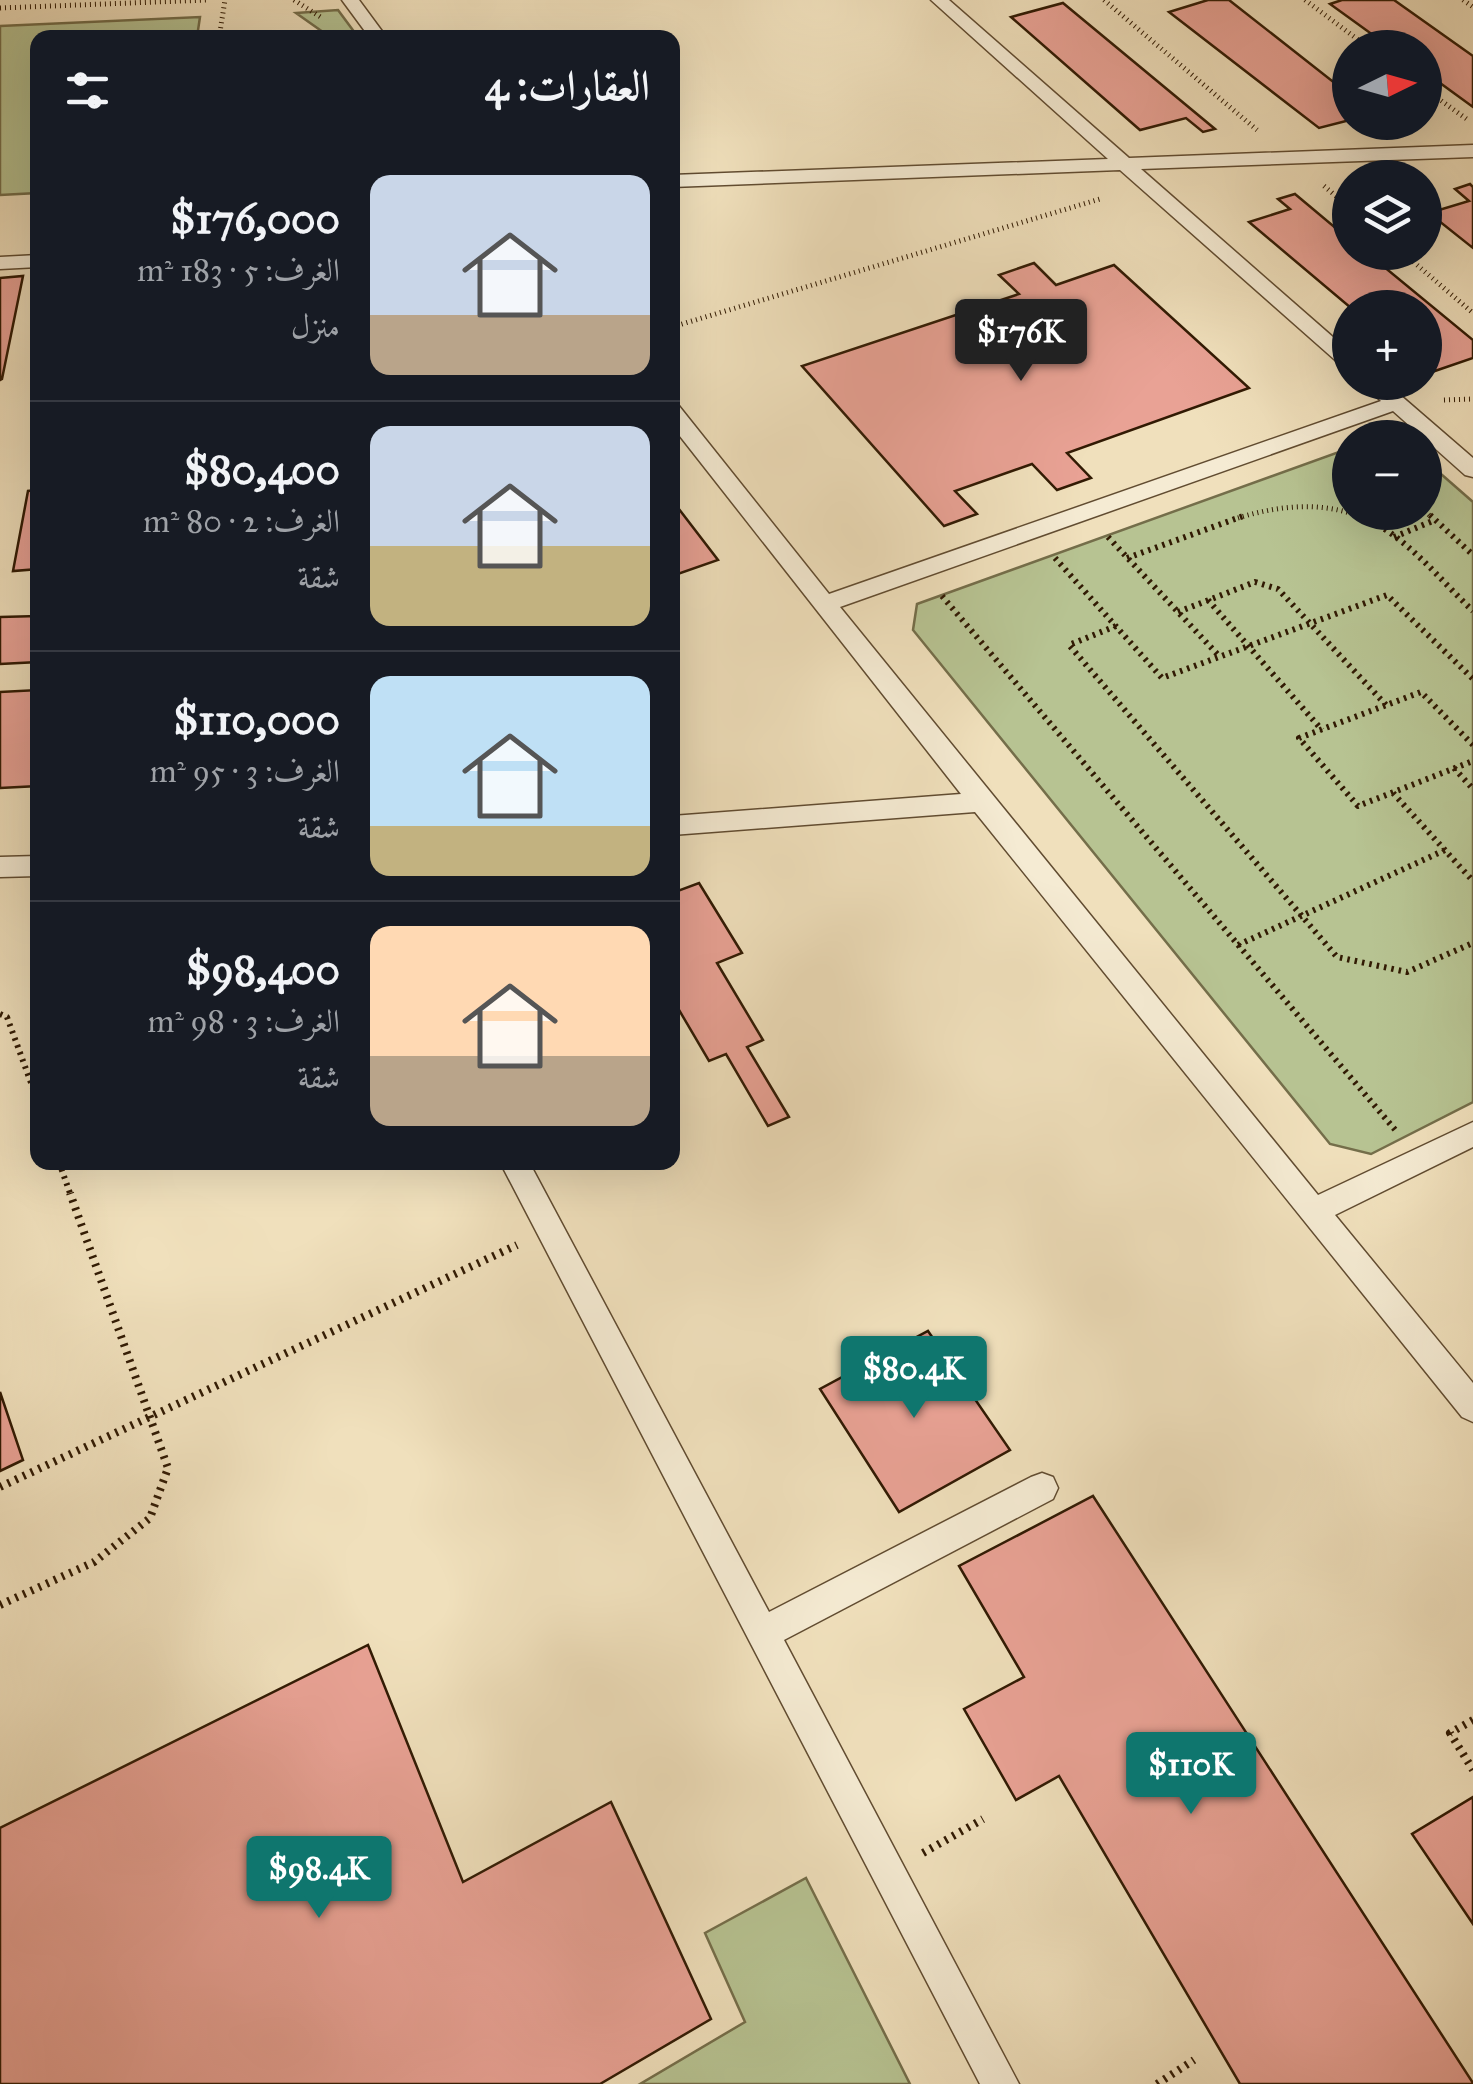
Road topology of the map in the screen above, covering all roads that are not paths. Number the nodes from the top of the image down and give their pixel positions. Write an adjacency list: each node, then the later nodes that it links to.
1 (350, 0): 3 (lane)
2 (939, 0): 5 (lane)
3 (373, 30)
4 (1473, 150): 5 (lane)
5 (1119, 163): 6 (lane); 9 (lane)
6 (680, 181)
7 (30, 262): 8 (lane)
8 (0, 263)
9 (1332, 347)
10 (1393, 400): 11 (lane)
11 (1396, 403): 13 (lane); 14 (lane)
12 (680, 422): 14 (lane)
13 (1473, 470)
14 (825, 604): 15 (lane)
15 (981, 802): 16 (lane); 21 (lane)
16 (680, 825)
17 (30, 866): 18 (lane)
18 (0, 868)
19 (1473, 1134): 21 (lane)
20 (518, 1170): 24 (lane)
21 (1314, 1211): 22 (lane)
22 (1473, 1407)
23 (1042, 1488): 24 (lane)
24 (762, 1632): 25 (lane)
25 (1000, 2084)

